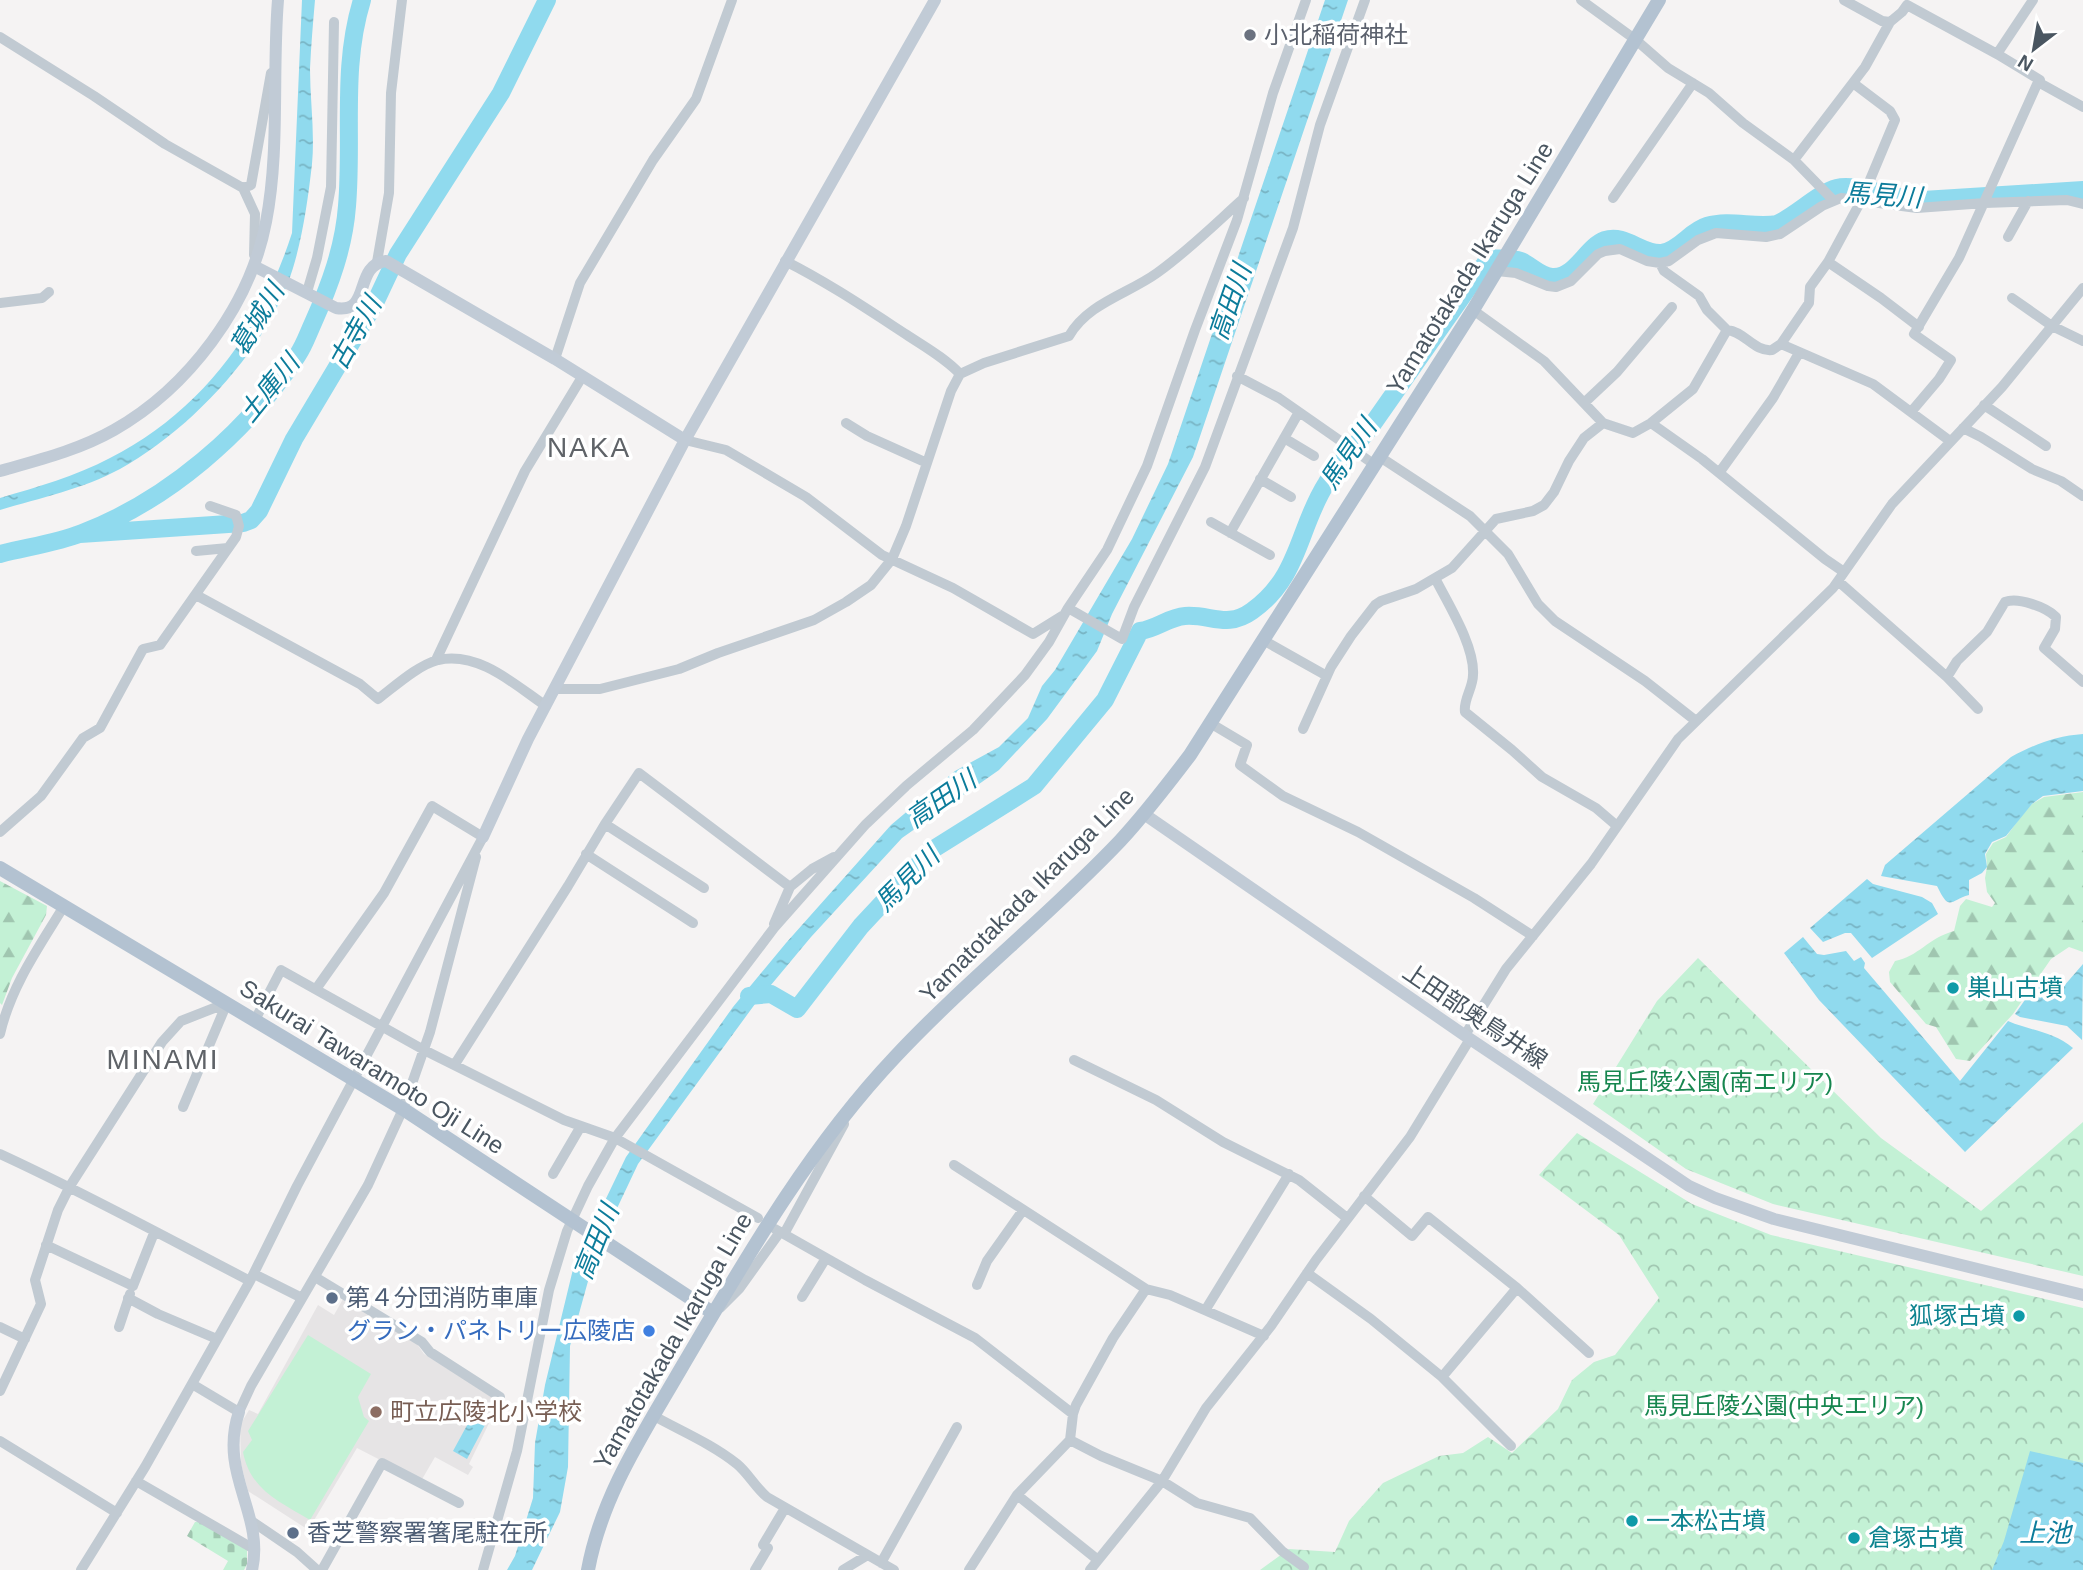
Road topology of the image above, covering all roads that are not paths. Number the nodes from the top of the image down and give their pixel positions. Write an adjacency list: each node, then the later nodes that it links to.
1 (278, 0): 17 (street)
2 (402, 0): 33 (street)
3 (732, 0): 51 (street)
4 (935, 0): 32 (street)
5 (1365, 0): 53 (street)
6 (1581, 0): 15 (street)
7 (1659, 0): 15 (main road, Yamatotakada Ikaruga Line)
8 (1844, 0): 13 (street)
9 (2033, 0): 16 (street)
10 (1303, 1): 27 (street)
11 (1908, 2): 13 (street); 16 (street)
12 (334, 22): 40 (street)
13 (1890, 22): 20 (street)
14 (0, 37): 23 (street)
15 (1636, 40): 19 (street); 37 (main road, Yamatotakada Ikaruga Line)
16 (1997, 54): 18 (street)
17 (274, 63): 23 (street); 36 (street)
18 (2038, 82): 21 (street); 26 (street)
19 (1693, 83): 22 (street); 28 (street)
20 (1853, 83): 22 (street); 24 (street)
21 (2083, 107)
22 (1794, 160): 25 (street)
23 (243, 188): 36 (street)
24 (1863, 193): 25 (street); 26 (street); 34 (street)
25 (1829, 195): 35 (street)
26 (1988, 196): 29 (street); 46 (street)
27 (1245, 197): 52 (street); 86 (street)
28 (1613, 198)
29 (2028, 201): 30 (street); 31 (street)
30 (2083, 204)
31 (2008, 237)
32 (785, 261): 52 (street); 64 (street)
33 (377, 262): 40 (street); 51 (street)
34 (1828, 262): 46 (street); 49 (street)
35 (1660, 263): 37 (street); 47 (street)
36 (254, 267): 40 (street); 70 (street)
37 (1498, 270): 44 (main road, Yamatotakada Ikaruga Line)
38 (2083, 288): 45 (street)
39 (49, 292): 42 (street)
40 (307, 292)
41 (2012, 298): 45 (street)
42 (0, 303)
43 (1672, 307): 55 (street)
44 (1473, 310): 55 (street); 68 (main road, Yamatotakada Ikaruga Line)
45 (2052, 326): 48 (street); 56 (street)
46 (1919, 327): 58 (street)
47 (1727, 330): 49 (street); 61 (street)
48 (2083, 341)
49 (1781, 344): 50 (street)
50 (1800, 353): 58 (street); 71 (street)
51 (555, 359): 54 (street)
52 (960, 374): 69 (street)
53 (1237, 376): 57 (street); 86 (street)
54 (582, 377): 64 (street); 88 (street)
55 (1584, 403): 60 (street)
56 (1984, 405): 62 (street); 66 (street)
57 (1299, 412): 63 (street); 68 (street)
58 (1911, 412): 65 (street)
59 (846, 423): 69 (street)
60 (1603, 423): 61 (street); 77 (street)
61 (1651, 423): 71 (street)
62 (1962, 428): 65 (street); 73 (street)
63 (1284, 438): 67 (street); 72 (street)
64 (685, 440): 82 (street); 92 (street)
65 (1950, 441): 83 (street)
66 (2046, 446)
67 (1314, 456)
68 (1377, 461): 77 (street); 87 (main road, Yamatotakada Ikaruga Line)
69 (927, 463): 82 (street)
70 (0, 471)
71 (1719, 473): 83 (street)
72 (1261, 479): 74 (street); 78 (street)
73 (2083, 496)
74 (1291, 497)
75 (210, 506): 79 (street)
76 (1211, 522): 78 (street)
77 (1486, 531): 84 (street); 95 (street)
78 (1230, 533): 81 (street)
79 (228, 548): 80 (street); 85 (street)
80 (196, 551)
81 (1270, 555)
82 (892, 559): 86 (street); 92 (street)
83 (1841, 577): 90 (street); 95 (street)
84 (1435, 578): 89 (street); 100 (street)
85 (196, 595): 88 (street); 101 (street)
86 (1069, 611): 104 (street)
87 (1263, 640): 89 (street); 96 (main road, Yamatotakada Ikaruga Line)
88 (436, 660): 93 (street)
89 (1327, 676): 97 (street)
90 (1947, 677): 91 (street); 94 (street)
91 (2083, 682)
92 (556, 689): 93 (street)
93 (546, 706): 102 (street)
94 (1978, 709)
95 (1696, 721): 100 (street)
96 (1210, 723): 98 (main road, Yamatotakada Ikaruga Line); 111 (street)
97 (1303, 729)
98 (1144, 814): 117 (street, 上田部奥鳥井線); 122 (main road, Yamatotakada Ikaruga Line)
99 (605, 824): 103 (street); 106 (street); 107 (street)
100 (1617, 826): 111 (street)
101 (0, 832)
102 (483, 837): 112 (street); 115 (street); 118 (street)
103 (586, 854): 109 (street); 120 (street)
104 (837, 856): 106 (street); 110 (street)
105 (0, 868): 108 (main road, Sakurai Tawaramoto Oji Line)
106 (790, 887): 110 (street)
107 (704, 888)
108 (64, 906): 113 (main road, Sakurai Tawaramoto Oji Line); 116 (street)
109 (693, 922)
110 (774, 928): 126 (street)
111 (1533, 936): 117 (street)
112 (316, 989): 114 (street); 115 (street)
113 (227, 1003): 114 (main road, Sakurai Tawaramoto Oji Line); 123 (street); 131 (street)
114 (255, 1020): 121 (main road, Sakurai Tawaramoto Oji Line)
115 (383, 1026): 118 (street); 121 (street)
116 (0, 1034)
117 (1467, 1037): 132 (street); 148 (street, 上田部奥鳥井線)
118 (424, 1050): 120 (street); 124 (street)
119 (1074, 1060): 130 (street)
120 (456, 1064): 125 (street)
121 (354, 1079): 124 (main road, Sakurai Tawaramoto Oji Line); 143 (street)
122 (856, 1102): 137 (street); 153 (main road, Yamatotakada Ikaruga Line)
123 (183, 1107)
124 (403, 1109): 136 (main road, Sakurai Tawaramoto Oji Line); 142 (street)
125 (581, 1126): 126 (street); 129 (street)
126 (615, 1138): 135 (street); 136 (street)
127 (0, 1154): 131 (street)
128 (954, 1165): 133 (street)
129 (553, 1174)
130 (1289, 1174): 134 (street); 152 (street)
131 (70, 1186): 138 (street); 139 (street)
132 (1364, 1196): 134 (street); 146 (street)
133 (1023, 1210): 144 (street); 147 (street)
134 (1348, 1218): 141 (street)
135 (758, 1219)
136 (571, 1220): 153 (main road, Sakurai Tawaramoto Oji Line); 187 (street)
137 (780, 1231): 140 (street); 153 (street)
138 (154, 1233): 143 (street); 145 (street)
139 (46, 1245): 145 (street); 157 (street)
140 (826, 1258): 149 (street); 165 (street)
141 (1307, 1273): 156 (street); 160 (street)
142 (314, 1277): 151 (street); 163 (street)
143 (252, 1278): 151 (street); 158 (street)
144 (977, 1285)
145 (133, 1286): 150 (street)
146 (1517, 1288): 159 (street); 160 (street)
147 (1146, 1289): 152 (street); 165 (street)
148 (2083, 1295)
149 (802, 1297)
150 (128, 1298): 155 (street); 158 (street)
151 (302, 1298): 164 (street)
152 (1206, 1309): 156 (street)
153 (713, 1313): 166 (main road, Yamatotakada Ikaruga Line)
154 (0, 1327): 157 (street)
155 (119, 1327)
156 (1264, 1336): 172 (street)
157 (25, 1339): 162 (street)
158 (217, 1339): 161 (street)
159 (1589, 1353)
160 (1442, 1377): 170 (street)
161 (192, 1384): 164 (street); 171 (street)
162 (0, 1391)
163 (500, 1396)
164 (239, 1412): 177 (street)
165 (1073, 1414): 168 (street)
166 (654, 1416): 175 (street); 188 (main road, Yamatotakada Ikaruga Line)
167 (957, 1427): 181 (street)
168 (1070, 1440): 172 (street); 173 (street)
169 (0, 1441): 176 (street)
170 (1511, 1446)
171 (136, 1481): 176 (street); 178 (street)
172 (1162, 1481): 180 (street); 182 (street)
173 (1017, 1495): 180 (street); 192 (street)
174 (459, 1503): 186 (street)
175 (785, 1508): 179 (street); 189 (street)
176 (117, 1513): 183 (street)
177 (250, 1520): 178 (street); 185 (street)
178 (254, 1549): 184 (street)
179 (866, 1556): 181 (street); 190 (street)
180 (1098, 1560): 193 (street)
181 (881, 1563): 191 (street)
182 (1304, 1567)
183 (81, 1570)
184 (252, 1570)
185 (317, 1570)
186 (323, 1570)
187 (483, 1570)
188 (588, 1570)
189 (755, 1570)
190 (843, 1570)
191 (894, 1570)
192 (969, 1570)
193 (1090, 1570)

